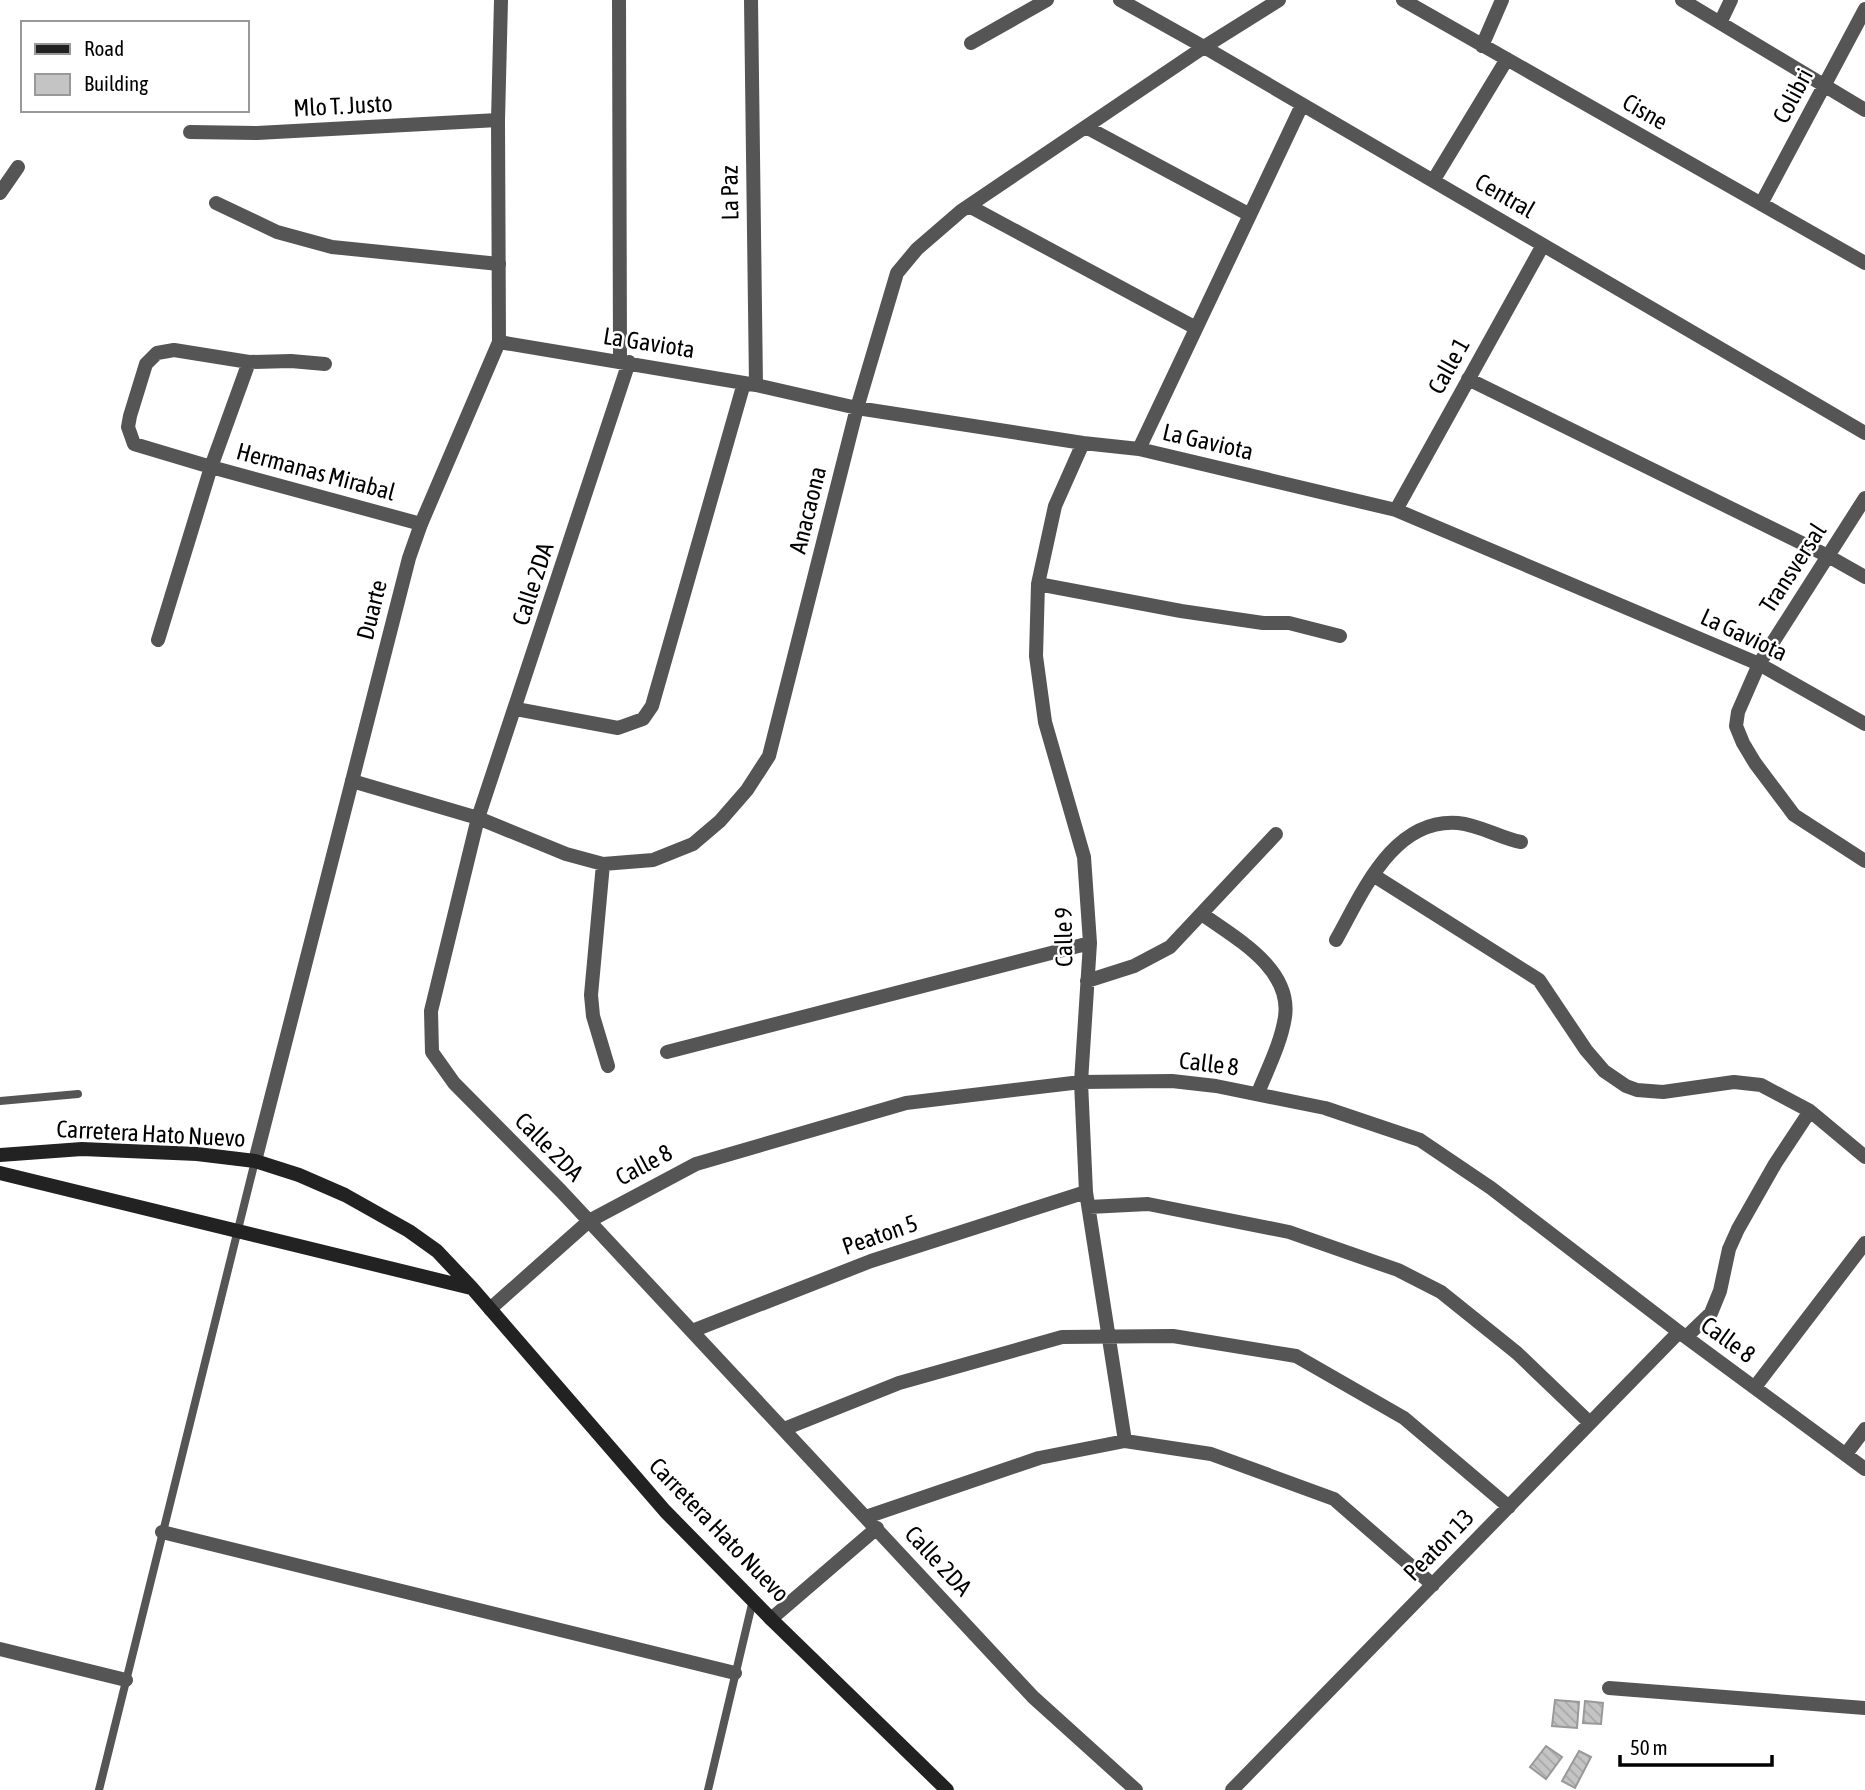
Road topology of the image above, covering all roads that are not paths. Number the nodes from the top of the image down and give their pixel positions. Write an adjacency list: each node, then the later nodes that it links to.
1 (501, 0): 20 (street, Duarte)
2 (619, 0): 36 (street, Calle 2DA)
3 (751, 0): 39 (street, La Paz)
4 (1047, 0): 13 (street)
5 (1120, 0): 15 (street, Central)
6 (1279, 0): 15 (street, Anacaona)
7 (1403, 0): 14 (street, Cisne)
8 (1502, 0): 14 (street)
9 (1682, 0): 12 (street)
10 (1731, 0): 12 (street)
11 (1865, 9): 17 (street, Colibri)
12 (1720, 23): 17 (street)
13 (971, 43)
14 (1482, 46): 16 (street, Cisne)
15 (1204, 47): 18 (street, Central); 21 (street, Anacaona)
16 (1507, 59): 24 (street); 27 (street, Cisne)
17 (1824, 85): 19 (street); 27 (street, Colibri)
18 (1302, 105): 24 (street, Central); 29 (street)
19 (1865, 110)
20 (498, 120): 22 (street, Mlo T. Justo); 32 (street, Duarte)
21 (1086, 127): 28 (street, Anacaona); 29 (street)
22 (190, 132)
23 (18, 167): 25 (street)
24 (1433, 181): 30 (street, Central)
25 (0, 192)
26 (216, 203): 32 (street)
27 (1762, 204): 31 (street, Cisne)
28 (969, 206): 33 (street); 40 (street, Anacaona)
29 (1250, 215): 33 (street)
30 (1543, 245): 38 (street, Calle 1); 41 (street, Central)
31 (1865, 263)
32 (499, 264): 34 (street, Duarte)
33 (1196, 328): 43 (street)
34 (499, 342): 36 (street, La Gaviota); 47 (street, Duarte)
35 (249, 362): 37 (street); 44 (street); 44 (street)
36 (625, 362): 39 (street, La Gaviota); 54 (street, Calle 2DA)
37 (325, 364)
38 (1468, 379): 46 (street, Calle 1); 48 (street)
39 (750, 384): 40 (street, La Gaviota); 54 (street, La Paz)
40 (858, 408): 42 (street, La Gaviota); 61 (street, Anacaona)
41 (1865, 433)
42 (1083, 443): 43 (street, La Gaviota); 50 (street, Calle 9)
43 (1139, 449): 46 (street, La Gaviota)
44 (211, 467): 47 (street, Hermanas Mirabal); 52 (street, Hermanas Mirabal)
45 (1865, 498): 48 (street, Transversal)
46 (1396, 510): 53 (street, La Gaviota)
47 (421, 524): 56 (street, Duarte)
48 (1828, 556): 49 (street); 53 (street, Transversal)
49 (1865, 577)
50 (1038, 584): 51 (street); 65 (street, Calle 9)
51 (1340, 636)
52 (158, 640)
53 (1759, 664): 55 (street, La Gaviota); 60 (street, Transversal)
54 (516, 709): 57 (street, Calle 2DA)
55 (1865, 724)
56 (352, 782): 57 (street, Anacaona); 76 (street, Duarte)
57 (478, 818): 61 (street, Anacaona); 79 (street, Calle 2DA)
58 (1276, 834): 63 (street)
59 (1521, 842): 62 (street)
60 (1865, 861)
61 (603, 864): 68 (street)
62 (1373, 875): 64 (street); 73 (street)
63 (1202, 914): 66 (street); 70 (street)
64 (1336, 940)
65 (1090, 943): 66 (street, Calle 9); 67 (street)
66 (1087, 981): 69 (street, Calle 9)
67 (667, 1052)
68 (608, 1066)
69 (1081, 1082): 70 (street, Calle 8); 78 (street, Calle 9); 79 (street, Calle 8)
70 (1258, 1093): 85 (street, Calle 8)
71 (78, 1094): 72 (lane)
72 (0, 1101)
73 (1810, 1111): 75 (street); 85 (street, Peaton 13)
74 (0, 1155): 76 (main road, Carretera Hato Nuevo)
75 (1865, 1157)
76 (255, 1161): 80 (lane, Duarte); 82 (main road, Carretera Hato Nuevo)
77 (0, 1173): 80 (main road)
78 (1087, 1200): 84 (street, Peaton 5); 86 (street, Calle 9); 88 (street, Peaton 5)
79 (589, 1220): 83 (street, Calle 8); 84 (street, Calle 2DA)
80 (238, 1232): 82 (main road); 97 (lane, Duarte)
81 (1865, 1243): 87 (street)
82 (472, 1288): 83 (main road, Carretera Hato Nuevo)
83 (490, 1309): 99 (main road, Carretera Hato Nuevo)
84 (692, 1331): 89 (street, Calle 2DA)
85 (1683, 1334): 87 (street, Calle 8); 88 (street, Peaton 13)
86 (1110, 1337): 89 (street); 91 (street, Calle 9); 94 (street)
87 (1755, 1387): 92 (street, Calle 8)
88 (1590, 1423): 94 (street, Peaton 13)
89 (784, 1429): 95 (street, Calle 2DA)
90 (1865, 1429): 92 (street)
91 (1125, 1441): 95 (street); 98 (street)
92 (1846, 1454): 93 (street, Calle 8)
93 (1865, 1469)
94 (1509, 1507): 98 (street, Peaton 13)
95 (866, 1517): 96 (street, Calle 2DA)
96 (877, 1528): 100 (street); 109 (street, Calle 2DA)
97 (162, 1532): 102 (street); 103 (lane, Duarte)
98 (1433, 1585): 110 (street, Peaton 13)
99 (752, 1600): 100 (main road, Carretera Hato Nuevo); 102 (lane)
100 (771, 1619): 108 (main road, Carretera Hato Nuevo)
101 (0, 1649): 103 (street)
102 (735, 1673): 107 (lane)
103 (126, 1680): 106 (lane, Duarte)
104 (1609, 1688): 105 (street)
105 (1865, 1708)
106 (99, 1790)
107 (708, 1790)
108 (947, 1790)
109 (1136, 1790)
110 (1232, 1790)

